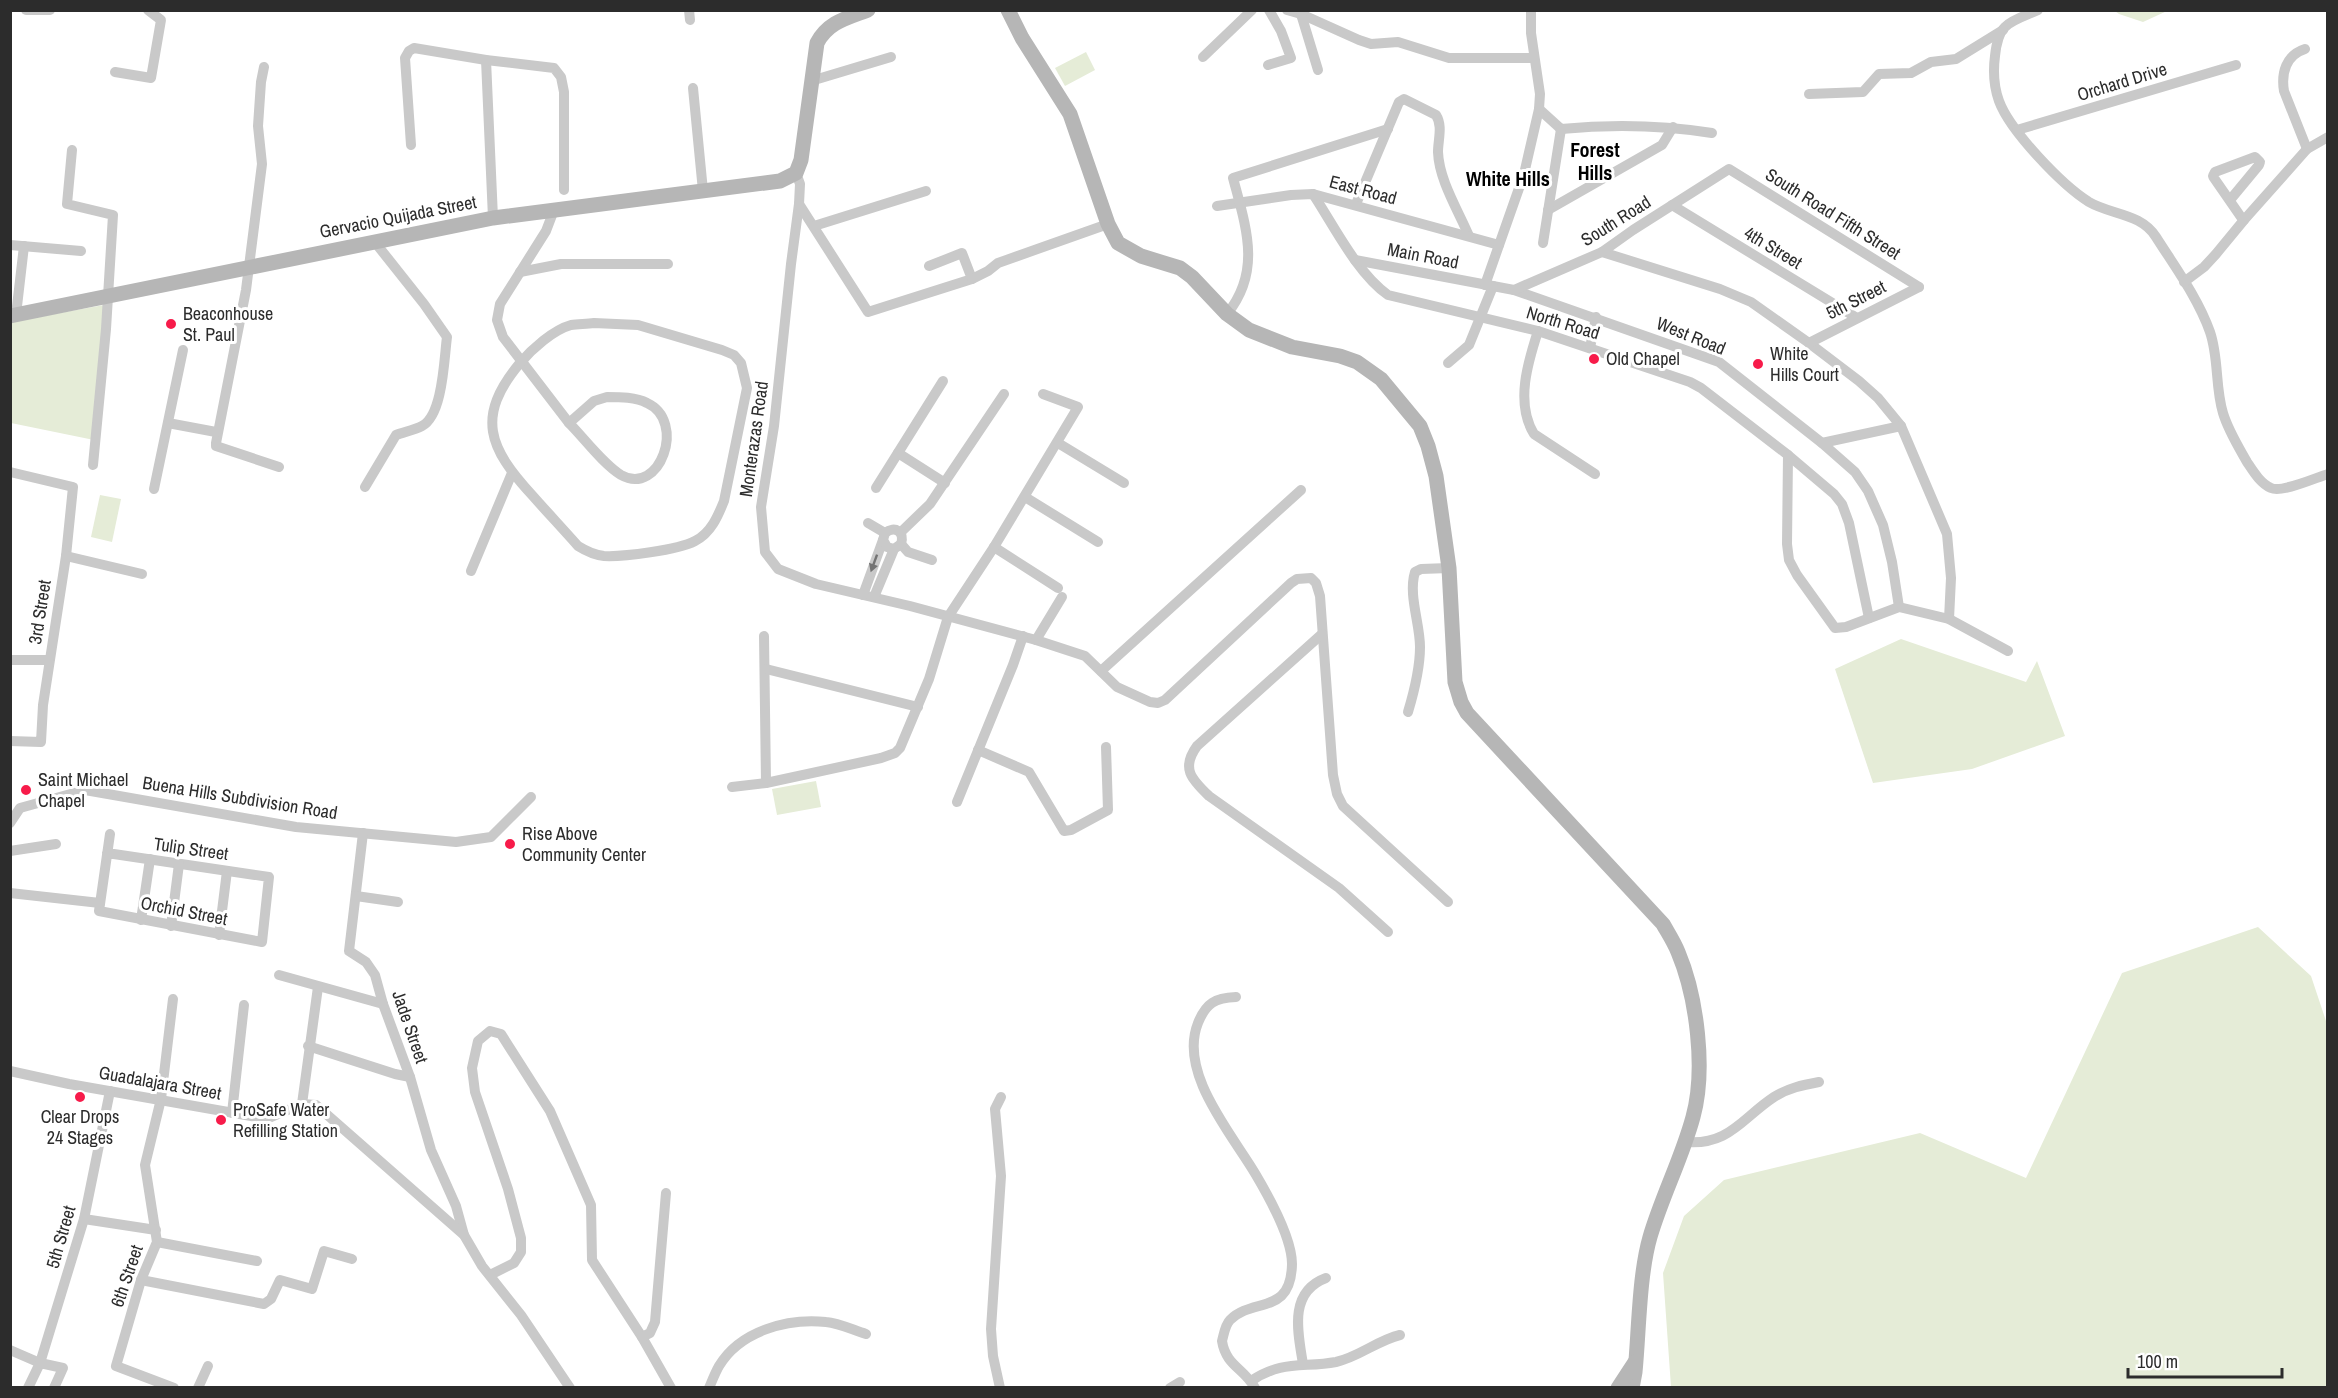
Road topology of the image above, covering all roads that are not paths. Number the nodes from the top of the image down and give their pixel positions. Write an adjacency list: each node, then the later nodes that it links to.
1 (26, 10): 2 (street)
2 (50, 10)
3 (148, 10): 22 (street)
4 (868, 10): 23 (street)
5 (1008, 10): 52 (street)
6 (1252, 10): 15 (street)
7 (1269, 10): 18 (street)
8 (1287, 10): 11 (street)
9 (1531, 10): 16 (street)
10 (2038, 10): 12 (street)
11 (1301, 14): 16 (street); 21 (street)
12 (2003, 30): 25 (street); 30 (street)
13 (2305, 49): 34 (street)
14 (891, 57): 23 (street)
15 (1203, 57)
16 (1534, 58): 26 (street)
17 (486, 60): 33 (street); 38 (street); 50 (street)
18 (1268, 65)
19 (2236, 65): 30 (street, Orchard Drive)
20 (264, 66): 65 (street)
21 (1318, 70)
22 (116, 72)
23 (811, 81): 37 (street)
24 (693, 88): 39 (street)
25 (1809, 94)
26 (1539, 109): 29 (street); 58 (street)
27 (1673, 127): 29 (street); 31 (street); 49 (street)
28 (1388, 129): 43 (street); 45 (street); 54 (street)
29 (1562, 129): 49 (street)
30 (2017, 130): 68 (street)
31 (1712, 133)
32 (2328, 137): 34 (street)
33 (411, 145)
34 (2307, 149): 51 (street)
35 (72, 150): 72 (street)
36 (1729, 169): 46 (street, South Road); 70 (street, South Road Fifth Street)
37 (796, 173): 39 (street, Gervacio Quijada Street); 44 (street, Monterazas Road)
38 (564, 190)
39 (703, 191): 48 (street, Gervacio Quijada Street)
40 (926, 191): 53 (street)
41 (1313, 194): 43 (street, East Road); 45 (street, East Road); 62 (street, North Road)
42 (2229, 200): 42 (street); 51 (street)
43 (1240, 203): 47 (street, East Road); 73 (street)
44 (800, 204): 53 (street); 119 (street, Monterazas Road)
45 (1356, 204): 54 (street, East Road)
46 (1672, 205): 61 (street, South Road); 77 (street, 4th Street)
47 (1216, 206)
48 (554, 210): 50 (street, Gervacio Quijada Street); 66 (street)
49 (1548, 210): 56 (street)
50 (493, 218): 55 (street, Gervacio Quijada Street)
51 (2244, 220): 68 (street)
52 (1108, 224): 67 (street); 73 (street)
53 (814, 226): 67 (street)
54 (1469, 236): 58 (street, East Road)
55 (374, 241): 65 (street, Gervacio Quijada Street); 103 (street)
56 (1543, 243)
57 (10, 245): 59 (street)
58 (1499, 245): 69 (street)
59 (24, 246): 60 (street); 74 (street)
60 (81, 251)
61 (1602, 252): 71 (street, South Road); 79 (street)
62 (1355, 260): 69 (street, Main Road); 75 (street, North Road)
63 (668, 264): 66 (street)
64 (928, 266): 67 (street)
65 (248, 268): 72 (street, Gervacio Quijada Street); 90 (street)
66 (520, 272): 82 (street)
67 (972, 279)
68 (2184, 282): 100 (street)
69 (1489, 285): 71 (street, West Road); 75 (street)
70 (1919, 287): 77 (street, 5th Street)
71 (1514, 290): 76 (street, West Road)
72 (108, 296): 74 (street, Gervacio Quijada Street); 95 (street)
73 (1227, 314): 116 (street)
74 (13, 316)
75 (1480, 317): 78 (street, North Road); 83 (street)
76 (1596, 317): 80 (street); 92 (street, West Road)
77 (1857, 318): 79 (street, 5th Street)
78 (1538, 331): 80 (street, North Road); 99 (street)
79 (1809, 343): 89 (street)
80 (1590, 348): 94 (street, North Road)
81 (183, 350): 87 (street)
82 (522, 360): 88 (street); 98 (street); 98 (street)
83 (1448, 363)
84 (943, 381): 93 (street)
85 (1004, 394): 101 (street)
86 (1043, 394): 91 (street)
87 (168, 423): 90 (street); 105 (street)
88 (569, 423): 88 (street)
89 (1901, 426): 92 (street); 123 (street)
90 (216, 432): 96 (street)
91 (1058, 443): 102 (street); 107 (street)
92 (1822, 443): 120 (street, West Road)
93 (898, 453): 101 (street); 104 (street)
94 (1788, 455): 122 (street, North Road); 122 (street)
95 (93, 465)
96 (279, 467)
97 (10, 472): 114 (street, 3rd Street)
98 (512, 472): 117 (street)
99 (1595, 474)
100 (2328, 474)
101 (945, 483): 109 (street)
102 (1124, 483)
103 (365, 487)
104 (876, 488)
105 (154, 489)
106 (1301, 490): 132 (street)
107 (1025, 497): 111 (street); 113 (street)
108 (868, 523): 110 (street)
109 (901, 532): 110 (street); 112 (street)
110 (884, 537): 112 (street); 119 (street, one-way to 119)
111 (1098, 542)
112 (898, 547): 115 (street); 119 (street)
113 (994, 547): 121 (street); 127 (street)
114 (66, 556): 118 (street); 130 (street, 3rd Street)
115 (932, 560)
116 (1449, 568): 134 (street); 176 (street)
117 (471, 571)
118 (142, 574)
119 (868, 596): 121 (street, Monterazas Road)
120 (1899, 607): 122 (street); 123 (street)
121 (948, 617): 126 (street, Monterazas Road); 133 (street)
122 (1869, 618)
123 (1949, 620): 128 (street)
124 (1323, 634): 132 (street, Monterazas Road); 154 (street); 158 (street)
125 (764, 636): 131 (street)
126 (1023, 636): 127 (street, Monterazas Road); 137 (street)
127 (1036, 640): 132 (street, Monterazas Road)
128 (2008, 651)
129 (10, 660): 130 (street)
130 (49, 660): 135 (street, 3rd Street)
131 (766, 669): 133 (street); 138 (street)
132 (1101, 671)
133 (918, 707): 138 (street)
134 (1408, 712)
135 (10, 741)
136 (1106, 747): 137 (street)
137 (978, 750): 141 (street)
138 (766, 783): 139 (street)
139 (732, 787)
140 (531, 797): 143 (street, Buena Hills Subdivision Road)
141 (957, 802)
142 (10, 823): 143 (street, Buena Hills Subdivision Road)
143 (363, 833): 152 (street, Jade Street)
144 (110, 834): 147 (street)
145 (56, 844): 146 (street)
146 (10, 851)
147 (107, 853): 148 (street, Tulip Street); 155 (street)
148 (150, 860): 149 (street, Tulip Street); 156 (street)
149 (179, 864): 150 (street, Tulip Street); 157 (street)
150 (226, 870): 159 (street); 160 (street, Tulip Street)
151 (10, 893): 155 (street, Orchid Street)
152 (356, 896): 153 (street); 165 (street, Jade Street)
153 (398, 902)
154 (1448, 902)
155 (100, 907): 156 (street, Orchid Street)
156 (141, 920): 157 (street, Orchid Street)
157 (171, 926): 159 (street, Orchid Street)
158 (1388, 932)
159 (219, 935): 160 (street, Orchid Street)
160 (262, 942)
161 (279, 975): 162 (street)
162 (318, 987): 165 (street); 167 (street)
163 (1236, 997): 194 (street)
164 (173, 999): 173 (street, 6th Street)
165 (383, 1004): 169 (street, Jade Street)
166 (244, 1005): 175 (street)
167 (308, 1046): 169 (street); 174 (street)
168 (10, 1071): 171 (street, Guadalajara Street)
169 (410, 1077): 179 (street, Jade Street)
170 (1819, 1082): 176 (street)
171 (110, 1091): 173 (street, Guadalajara Street); 178 (street, 5th Street)
172 (1001, 1097): 202 (street)
173 (161, 1099): 175 (street, Guadalajara Street); 180 (street, 6th Street)
174 (302, 1104): 175 (street, Guadalajara Street); 179 (street)
175 (232, 1113)
176 (1685, 1142): 190 (street)
177 (666, 1193): 188 (street)
178 (84, 1219): 180 (street); 191 (street, 5th Street)
179 (464, 1235): 183 (street)
180 (157, 1236): 182 (street); 185 (street, 6th Street)
181 (352, 1259): 185 (street)
182 (257, 1261)
183 (490, 1275): 188 (street); 199 (street)
184 (1326, 1278): 192 (street)
185 (141, 1280): 197 (street, 6th Street)
186 (866, 1334): 201 (street)
187 (1400, 1335): 192 (street)
188 (642, 1337): 200 (street)
189 (10, 1350): 191 (street)
190 (1636, 1359): 203 (street); 204 (street)
191 (40, 1363): 195 (street, 5th Street); 196 (street)
192 (1303, 1364): 194 (street)
193 (208, 1366): 198 (street)
194 (1253, 1384)
195 (28, 1388)
196 (54, 1388)
197 (174, 1388)
198 (198, 1388)
199 (570, 1388)
200 (670, 1388)
201 (709, 1388)
202 (1000, 1388)
203 (1618, 1388)
204 (1632, 1388)

